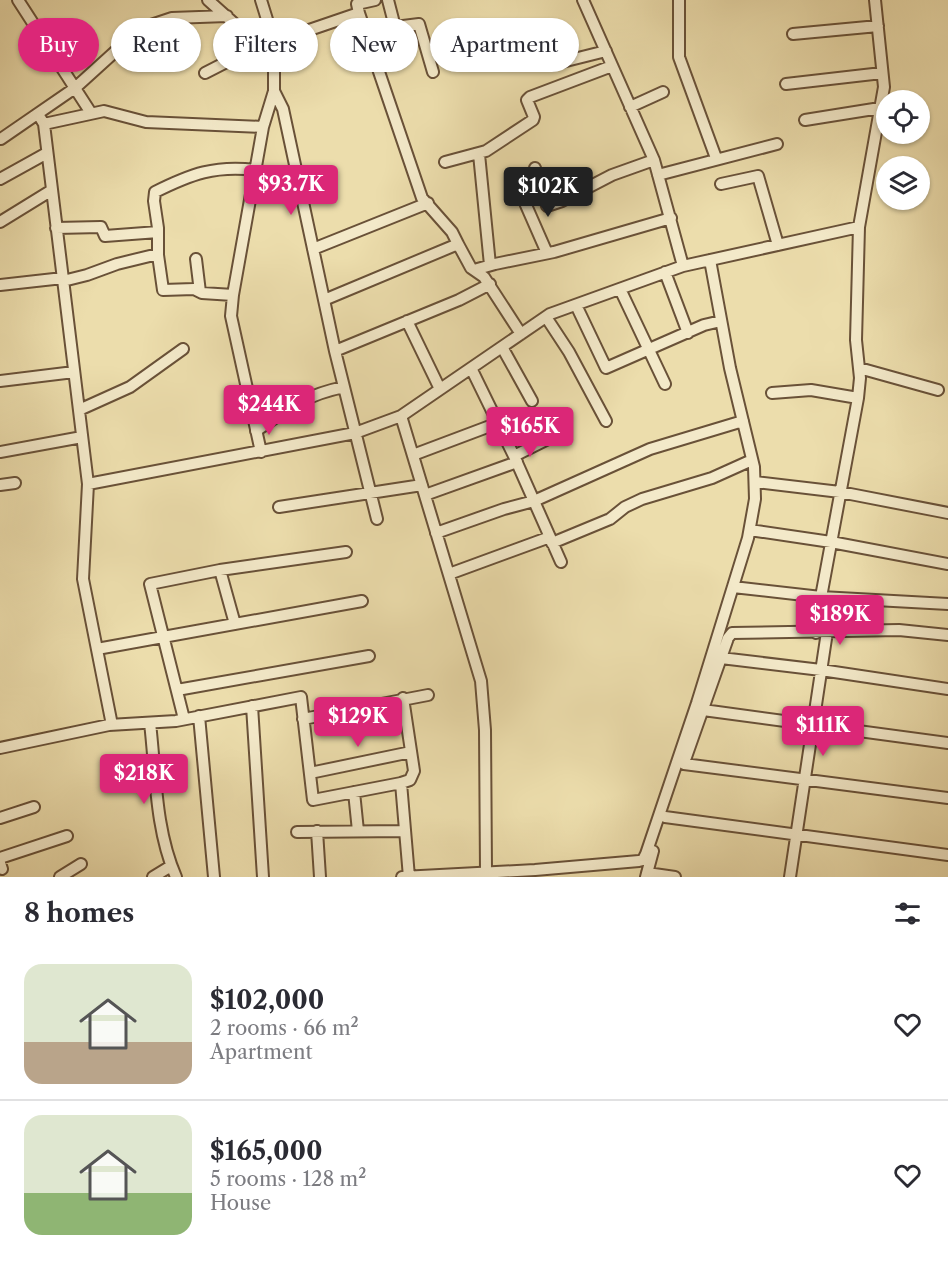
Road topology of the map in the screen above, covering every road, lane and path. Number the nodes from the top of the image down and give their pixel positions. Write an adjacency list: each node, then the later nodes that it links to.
1 (18, 0): 24 (street)
2 (208, 0): 10 (street)
3 (261, 0): 11 (street)
4 (375, 0): 9 (street)
5 (388, 0): 17 (street)
6 (583, 0): 15 (street)
7 (679, 0): 40 (street)
8 (875, 0): 13 (street)
9 (357, 5): 12 (street); 50 (street)
10 (227, 16): 24 (street)
11 (267, 18)
12 (318, 22)
13 (878, 26): 14 (street); 22 (street)
14 (793, 34)
15 (606, 51): 16 (street); 18 (street)
16 (579, 58)
17 (430, 65)
18 (612, 66): 28 (street); 39 (street)
19 (213, 69): 21 (street)
20 (274, 72): 26 (street)
21 (205, 73)
22 (882, 73): 23 (street); 25 (street)
23 (786, 84)
24 (75, 88): 30 (street); 31 (street)
25 (883, 90)
26 (274, 91): 34 (street); 58 (street)
27 (663, 92): 28 (street)
28 (630, 106): 41 (street)
29 (876, 109): 32 (street)
30 (91, 113): 33 (street); 34 (street)
31 (38, 114): 33 (street); 36 (street)
32 (805, 120)
33 (44, 124): 38 (street)
34 (262, 127): 44 (street)
35 (876, 131): 53 (street)
36 (1, 139)
37 (777, 144): 40 (street)
38 (47, 153): 46 (street); 48 (street)
39 (479, 153): 42 (street); 63 (street)
40 (716, 159): 45 (street)
41 (654, 160): 43 (street); 45 (street)
42 (445, 162)
43 (535, 168)
44 (256, 170): 55 (street); 72 (street)
45 (658, 175): 51 (street)
46 (0, 179)
47 (721, 184): 57 (street)
48 (52, 190): 52 (street); 54 (street)
49 (522, 196): 59 (street)
50 (428, 203): 56 (street); 58 (street)
51 (671, 218): 59 (street); 64 (street)
52 (0, 222)
53 (859, 227): 57 (street); 85 (street)
54 (56, 228): 55 (street); 67 (street)
55 (158, 231): 60 (street)
56 (458, 243): 65 (street); 73 (street)
57 (778, 245): 62 (street)
58 (313, 249): 73 (street)
59 (547, 253): 63 (street)
60 (158, 254): 67 (street); 71 (street)
61 (196, 259): 71 (street)
62 (710, 260): 64 (street); 77 (street)
63 (490, 265): 65 (street)
64 (683, 266): 66 (street)
65 (474, 270): 68 (street)
66 (665, 272): 70 (street); 78 (street)
67 (63, 280): 69 (street); 86 (street)
68 (489, 284): 76 (street); 79 (street)
69 (0, 285)
70 (620, 289): 74 (street); 82 (street)
71 (200, 292): 72 (street)
72 (233, 295): 101 (street)
73 (324, 300): 83 (street)
74 (576, 305): 75 (street); 82 (street)
75 (546, 317): 79 (street); 98 (street)
76 (407, 321): 83 (street); 90 (street)
77 (721, 321): 78 (street); 97 (street)
78 (688, 333): 82 (street)
79 (521, 334): 80 (street)
80 (502, 347): 84 (street); 94 (street)
81 (183, 349): 95 (street)
82 (649, 350): 88 (street)
83 (335, 351): 89 (street)
84 (471, 368): 90 (street); 99 (street)
85 (859, 368): 91 (street); 93 (street)
86 (74, 372): 87 (street); 95 (street)
87 (0, 381)
88 (666, 384)
89 (344, 387): 101 (street); 102 (street)
90 (440, 389): 96 (street)
91 (938, 390)
92 (772, 393): 93 (street)
93 (858, 398): 114 (street)
94 (532, 401)
95 (79, 411): 103 (street)
96 (401, 416): 102 (street); 106 (street)
97 (743, 421): 108 (street); 116 (street)
98 (606, 422)
99 (498, 423): 106 (street); 107 (street)
100 (566, 430): 107 (street)
101 (256, 431): 105 (street)
102 (355, 433): 105 (street); 115 (street)
103 (82, 437): 104 (street); 111 (street)
104 (0, 452)
105 (261, 452): 111 (street)
106 (413, 455): 113 (street)
107 (515, 459): 113 (street); 116 (street)
108 (752, 460): 109 (street); 122 (street)
109 (755, 482): 114 (street); 120 (street)
110 (15, 483): 112 (street)
111 (88, 484): 137 (street)
112 (0, 485)
113 (424, 490): 115 (street); 121 (street)
114 (840, 492): 118 (street); 123 (street)
115 (371, 493): 117 (street); 119 (street)
116 (534, 501): 121 (street); 122 (street)
117 (279, 507)
118 (948, 513)
119 (377, 519)
120 (750, 530): 123 (street); 129 (street)
121 (436, 533): 128 (street)
122 (551, 540): 125 (street); 128 (street)
123 (831, 542): 126 (street); 130 (street)
124 (346, 552): 127 (street)
125 (561, 562)
126 (948, 564)
127 (220, 570): 133 (street); 136 (street)
128 (449, 574): 175 (street)
129 (733, 587): 130 (street); 176 (street)
130 (821, 597): 132 (street); 134 (street)
131 (362, 601): 133 (street)
132 (948, 604)
133 (235, 624): 136 (street)
134 (822, 632): 135 (street); 139 (street); 140 (street)
135 (948, 634)
136 (163, 637): 137 (street); 142 (street)
137 (97, 649): 151 (street)
138 (369, 656): 142 (street)
139 (721, 658): 140 (street); 146 (street)
140 (821, 670): 141 (street); 152 (street)
141 (948, 689)
142 (177, 690): 148 (street)
143 (428, 695): 144 (street)
144 (403, 698): 149 (street); 155 (street)
145 (252, 706): 147 (street); 149 (street); 183 (street)
146 (703, 710): 152 (street); 156 (street)
147 (199, 716): 148 (street); 182 (street)
148 (184, 719): 150 (street)
149 (303, 719): 157 (street)
150 (150, 723): 151 (street); 174 (street)
151 (112, 725): 154 (street)
152 (813, 725): 153 (street); 158 (street)
153 (948, 743)
154 (0, 748)
155 (411, 752): 157 (street); 159 (street)
156 (684, 764): 158 (street); 163 (street)
157 (310, 773): 160 (street)
158 (805, 778): 161 (street); 169 (street)
159 (401, 783): 160 (street); 167 (street)
160 (354, 792): 166 (street)
161 (948, 798)
162 (34, 807): 164 (street)
163 (665, 817): 169 (street); 177 (street)
164 (0, 818)
165 (317, 831): 166 (street); 168 (street); 184 (street)
166 (358, 831): 167 (street)
167 (405, 831): 186 (street)
168 (297, 832)
169 (796, 835): 171 (street); 188 (street)
170 (67, 836): 172 (street)
171 (948, 855)
172 (1, 863)
173 (81, 864): 179 (street)
174 (171, 866): 180 (street); 181 (street)
175 (486, 871)
176 (519, 874): 178 (street)
177 (646, 875): 187 (street)
178 (464, 876): 186 (street)
179 (60, 877)
180 (153, 877)
181 (176, 877)
182 (214, 877)
183 (263, 877)
184 (320, 877)
185 (402, 877): 186 (street)
186 (410, 877)
187 (675, 877)
188 (790, 877)

